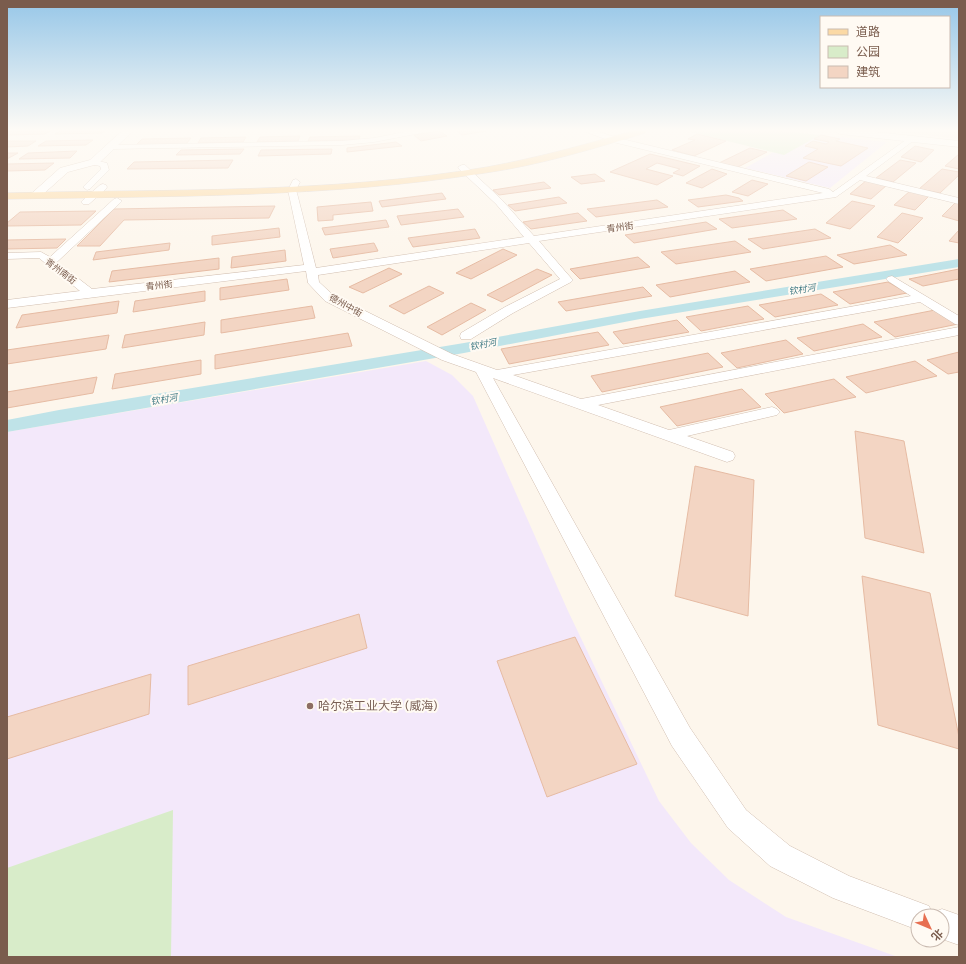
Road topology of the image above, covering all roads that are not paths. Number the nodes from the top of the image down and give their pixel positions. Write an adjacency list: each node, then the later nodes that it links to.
1 (57, 176): 10 (main road)
2 (101, 176): 9 (street)
3 (426, 176): 7 (main road)
4 (471, 176): 16 (street)
5 (768, 176): 11 (street)
6 (859, 177): 11 (street, 青州街); 14 (street)
7 (294, 186): 9 (main road); 19 (street, 德州中街)
8 (7, 188): 10 (main road)
9 (95, 189): 10 (main road); 15 (street)
10 (40, 191): 12 (main road)
11 (836, 194): 16 (street, 青州街)
12 (7, 196)
13 (117, 201): 18 (street)
14 (959, 201)
15 (86, 202)
16 (531, 240): 19 (street, 青州街); 26 (street)
17 (7, 256): 18 (street, 青州南街)
18 (50, 263): 21 (street, 青州南街)
19 (311, 269): 21 (street, 青州街); 27 (street, 德州中街)
20 (892, 279): 22 (street)
21 (90, 293): 23 (street, 青州街)
22 (922, 298): 24 (street); 27 (street)
23 (7, 304)
24 (959, 321)
25 (959, 331): 28 (street)
26 (466, 336)
27 (488, 372): 28 (street, 德州中街); 32 (street)
28 (580, 404): 30 (street, 德州中街)
29 (772, 412): 30 (street)
30 (669, 435): 31 (street, 德州中街)
31 (727, 456)
32 (910, 913)

